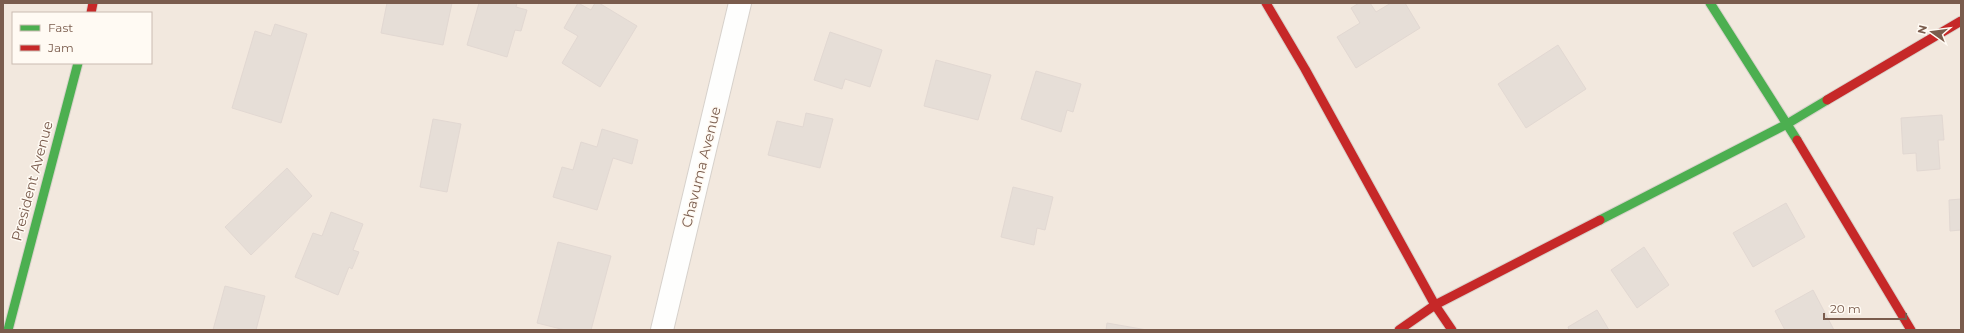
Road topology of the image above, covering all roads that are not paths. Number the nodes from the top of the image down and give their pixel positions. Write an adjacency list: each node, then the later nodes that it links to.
1 (740, 3): 9 (street, Chavuma Avenue)
2 (1266, 3): 7 (street)
3 (1710, 3): 6 (street)
4 (1961, 21): 6 (street)
5 (78, 64): 8 (street, President Avenue)
6 (1787, 124): 7 (street); 12 (street)
7 (1435, 305): 10 (street); 11 (street)
8 (8, 330)
9 (662, 330)
10 (1399, 330)
11 (1452, 330)
12 (1910, 330)

